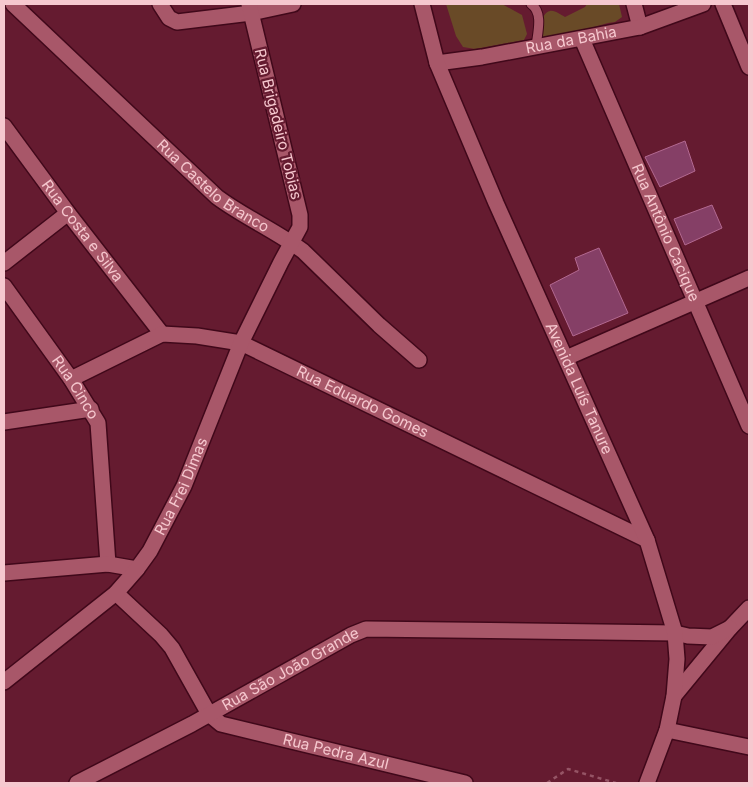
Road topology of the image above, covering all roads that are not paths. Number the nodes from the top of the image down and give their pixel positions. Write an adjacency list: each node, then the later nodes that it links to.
1 (13, 4): 18 (street, Rua Castelo Branco)
2 (160, 4): 9 (street)
3 (293, 4): 9 (street)
4 (422, 4): 13 (street, Avenida Luís Tanure)
5 (531, 4): 12 (lane)
6 (634, 4): 10 (street)
7 (703, 4): 10 (street, Rua da Bahia)
8 (723, 4): 14 (street)
9 (250, 8): 18 (street, Rua Brigadeiro Tobias)
10 (640, 27): 11 (street, Rua da Bahia)
11 (582, 38): 12 (street, Rua da Bahia); 22 (street, Rua Antônio Cacique)
12 (536, 47): 13 (street, Rua da Bahia)
13 (436, 63): 25 (street, Avenida Luís Tanure)
14 (749, 68)
15 (4, 126): 16 (street, Rua Costa e Silva)
16 (10, 146): 17 (street, Rua Costa e Silva)
17 (68, 213): 19 (street); 23 (street, Rua Costa e Silva)
18 (292, 243): 24 (street, Rua Frei Dimas); 26 (street, Rua Castelo Branco)
19 (4, 263)
20 (749, 278): 22 (street)
21 (4, 286): 27 (street, Rua Cinco)
22 (696, 302): 25 (street); 30 (street, Rua Antônio Cacique)
23 (162, 334): 24 (street, Rua Eduardo Gomes); 27 (street, Rua Eduardo Gomes)
24 (241, 343): 31 (street, Rua Eduardo Gomes); 33 (street, Rua Frei Dimas)
25 (566, 358): 31 (street, Avenida Luís Tanure)
26 (419, 360)
27 (72, 379): 28 (street, Rua Cinco)
28 (91, 409): 29 (street); 32 (street, Rua Cinco)
29 (4, 422)
30 (749, 426)
31 (647, 540): 38 (street, Avenida Luís Tanure)
32 (108, 564): 33 (street); 34 (street)
33 (137, 569): 35 (street, Rua Frei Dimas)
34 (4, 572)
35 (116, 593): 39 (street, Rua Frei Dimas); 41 (street)
36 (749, 608): 37 (street)
37 (730, 628): 38 (street, Rua São João Grande); 40 (street)
38 (675, 633): 40 (street, Avenida Luís Tanure); 41 (street, Rua São João Grande)
39 (4, 682)
40 (674, 696): 42 (street, Avenida Luís Tanure)
41 (209, 714): 44 (street, Rua São João Grande); 45 (street, Rua Pedra Azul)
42 (667, 730): 43 (street); 46 (street, Avenida Luís Tanure)
43 (749, 748)
44 (77, 783)
45 (465, 783)
46 (647, 783)

